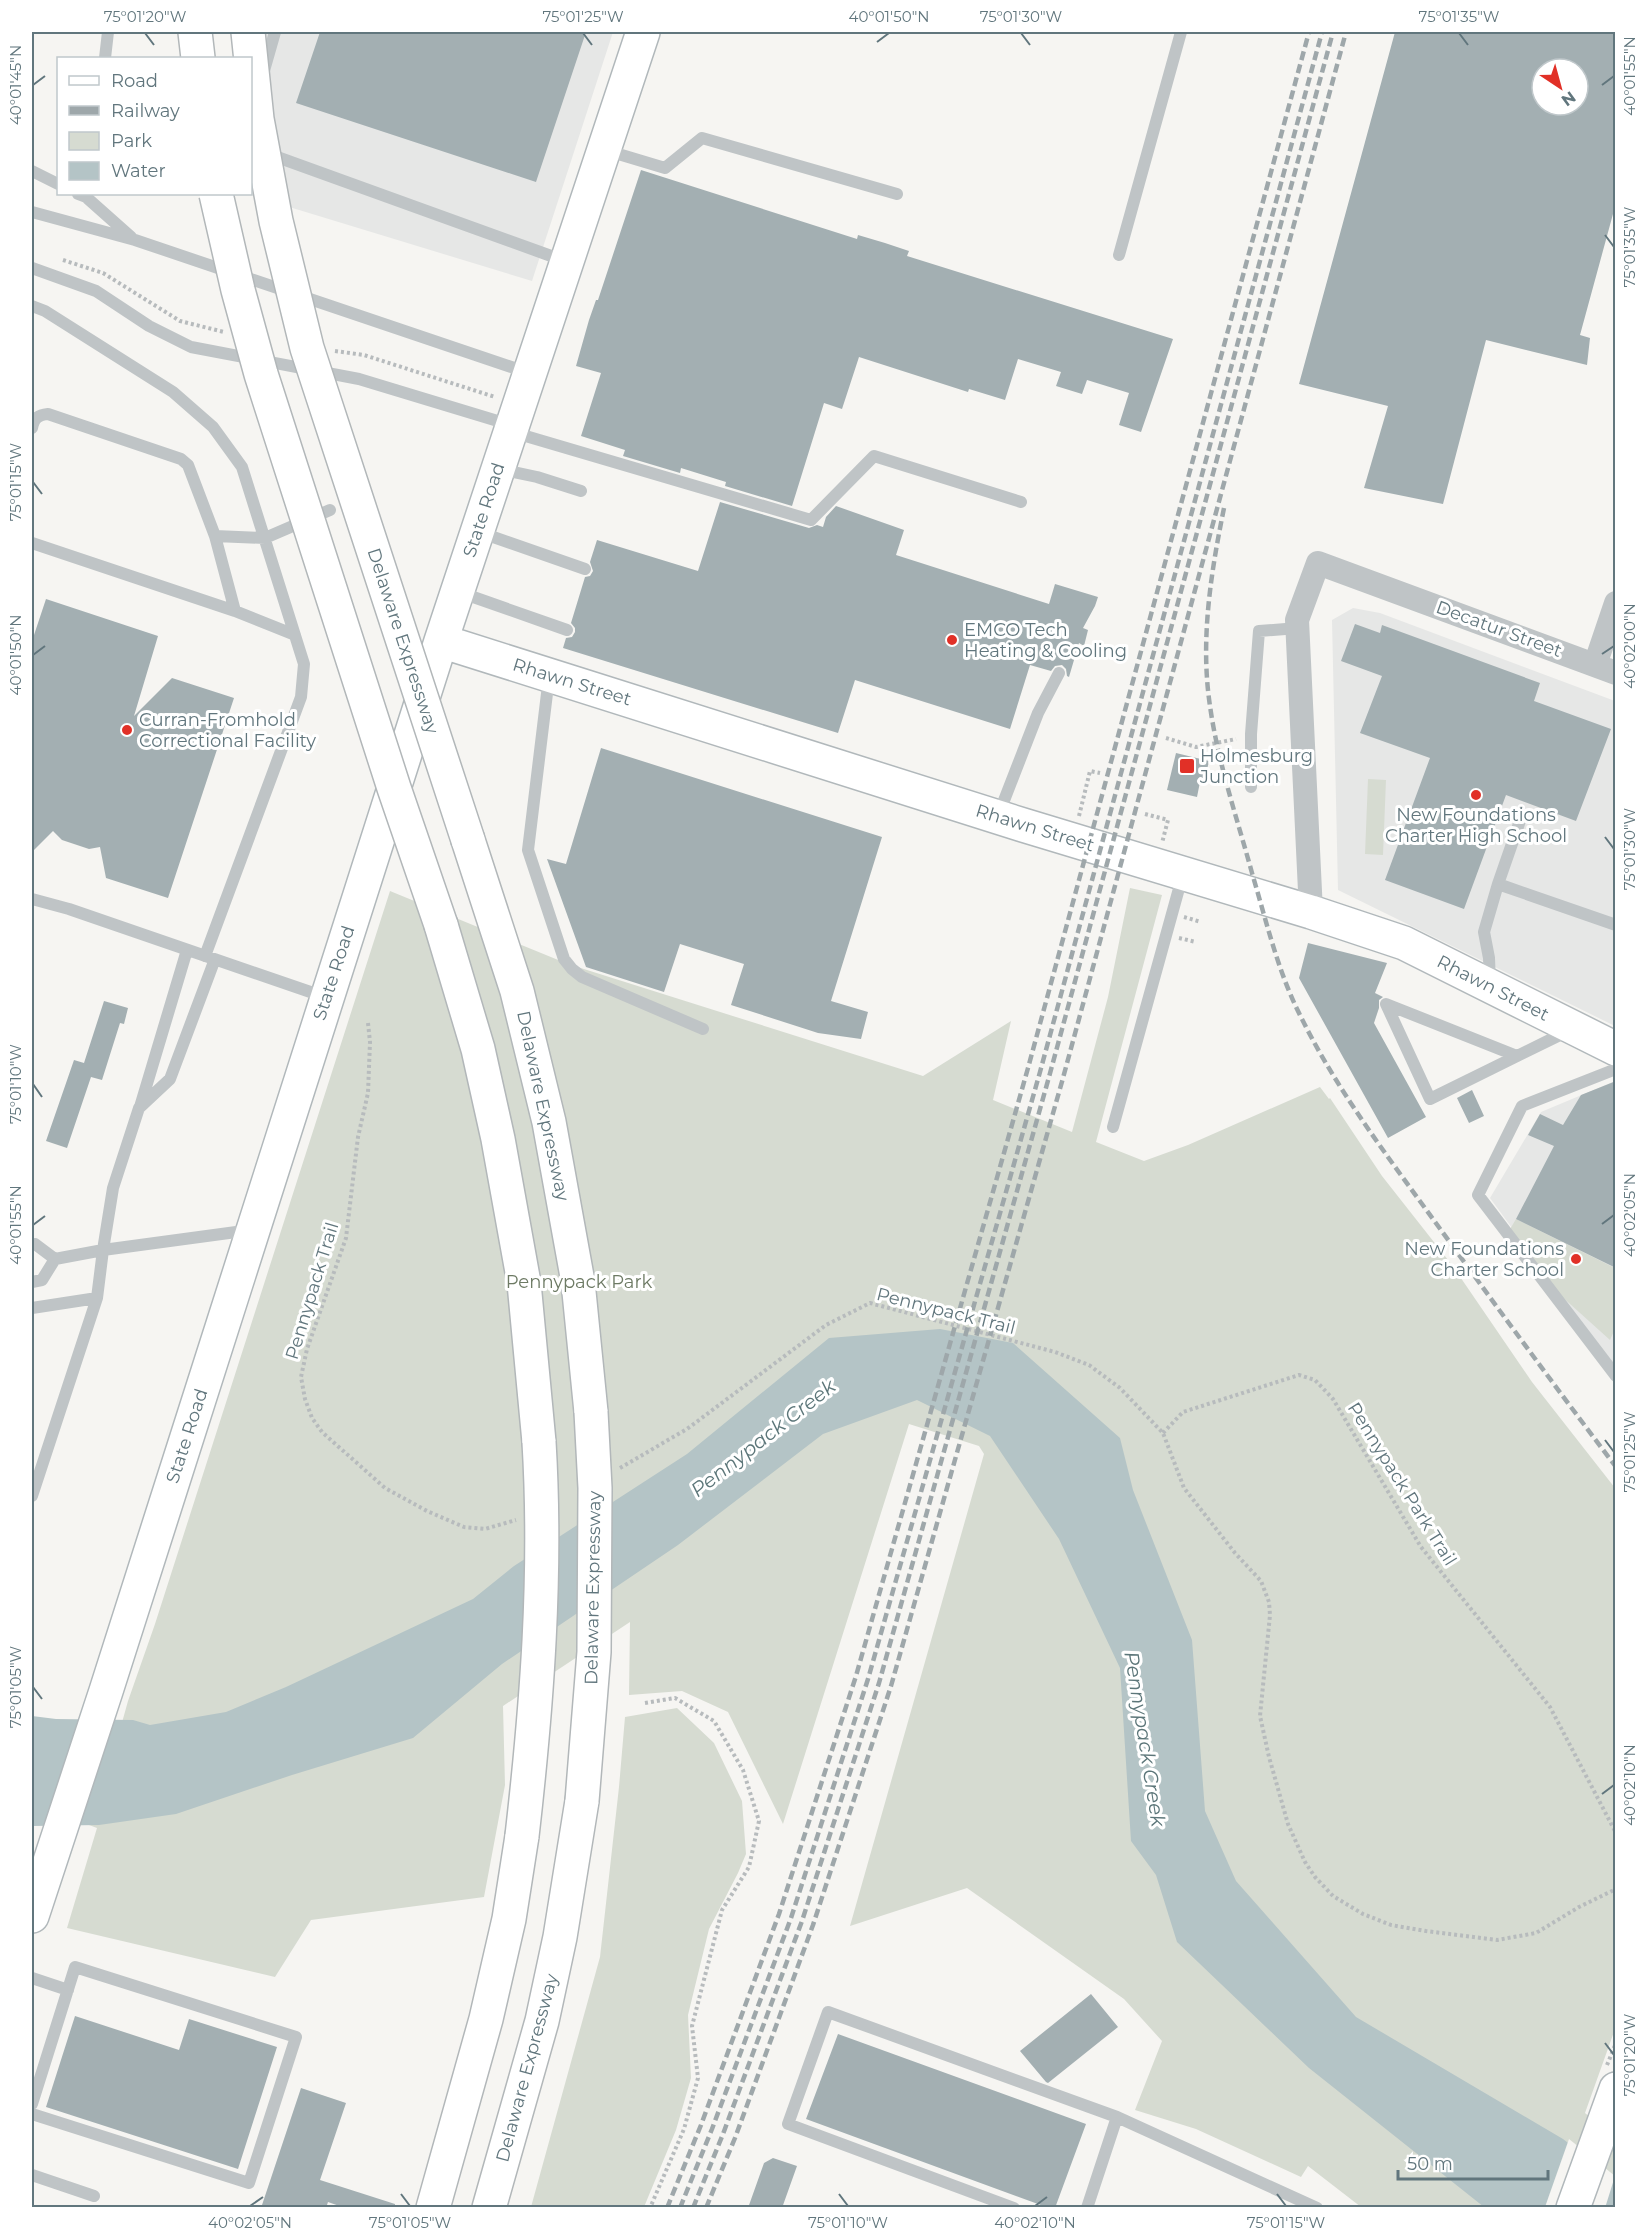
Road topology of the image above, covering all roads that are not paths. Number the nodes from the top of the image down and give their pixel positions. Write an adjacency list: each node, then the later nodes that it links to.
1 (108, 32): 7 (lane)
2 (195, 32): 8 (main road)
3 (248, 32): 9 (main road, Delaware Expressway, bridge)
4 (275, 32): 11 (lane)
5 (643, 32): 13 (main road, State Road)
6 (1181, 32): 21 (lane)
7 (105, 57)
8 (198, 57)
9 (251, 57)
10 (252, 70): 86 (main road, Delaware Expressway, bridge)
11 (252, 111)
12 (252, 149): 22 (lane)
13 (604, 149): 16 (lane); 22 (main road, State Road)
14 (32, 171): 15 (lane)
15 (57, 184)
16 (897, 194)
17 (84, 195): 20 (lane)
18 (216, 195): 85 (main road, bridge)
19 (32, 212): 20 (lane)
20 (135, 240): 25 (lane)
21 (1119, 255)
22 (567, 262): 25 (main road, State Road)
23 (32, 268): 27 (lane)
24 (32, 306): 34 (lane)
25 (530, 373): 27 (main road, State Road)
26 (32, 428): 33 (lane)
27 (512, 429): 28 (main road, State Road); 30 (lane)
28 (498, 469): 29 (lane); 32 (main road, State Road)
29 (581, 491)
30 (1022, 502)
31 (330, 510): 34 (lane)
32 (477, 531): 36 (lane); 37 (main road, State Road)
33 (215, 536): 34 (lane); 39 (lane)
34 (265, 538): 42 (lane)
35 (32, 543): 39 (lane)
36 (585, 569)
37 (457, 592): 41 (lane); 44 (main road, State Road)
38 (1616, 603): 43 (street)
39 (235, 611): 42 (lane)
40 (1298, 628): 45 (street, Decatur Street); 48 (lane); 54 (street)
41 (567, 630)
42 (295, 635): 57 (lane)
43 (1610, 636): 45 (street)
44 (441, 641): 47 (main road, Rhawn Street); 59 (main road, State Road)
45 (1606, 669)
46 (1059, 674): 50 (lane)
47 (549, 676): 50 (main road, Rhawn Street); 60 (lane)
48 (1251, 787)
49 (1522, 815): 52 (lane)
50 (998, 817): 51 (main road, Rhawn Street)
51 (1184, 873): 54 (main road, Rhawn Street); 66 (lane)
52 (1498, 884): 55 (lane); 58 (lane)
53 (32, 899): 56 (lane)
54 (1311, 912): 58 (main road, Rhawn Street)
55 (1616, 925)
56 (187, 950): 57 (lane); 65 (lane)
57 (210, 958): 59 (lane); 65 (lane)
58 (1490, 986): 61 (main road, Rhawn Street)
59 (326, 997): 67 (main road, State Road)
60 (702, 1029)
61 (1574, 1029): 62 (main road, Rhawn Street); 63 (lane)
62 (1616, 1049)
63 (1516, 1056): 63 (lane)
64 (1616, 1069): 74 (lane)
65 (139, 1108): 69 (lane)
66 (1113, 1128)
67 (252, 1230): 69 (lane); 76 (main road, State Road)
68 (32, 1245): 70 (lane)
69 (103, 1250): 70 (lane); 72 (lane)
70 (55, 1259): 71 (lane)
71 (32, 1282)
72 (97, 1298): 73 (lane); 75 (lane)
73 (32, 1308)
74 (1616, 1376)
75 (32, 1496)
76 (32, 1916)
77 (32, 1978): 78 (lane)
78 (68, 1990): 80 (lane); 81 (lane)
79 (1616, 2089): 90 (main road)
80 (33, 2096)
81 (32, 2114)
82 (1117, 2117): 87 (lane); 88 (lane); 89 (lane)
83 (32, 2175): 84 (lane)
84 (94, 2196)
85 (433, 2208)
86 (489, 2208)
87 (1014, 2208)
88 (1086, 2208)
89 (1317, 2208)
90 (1573, 2208)

